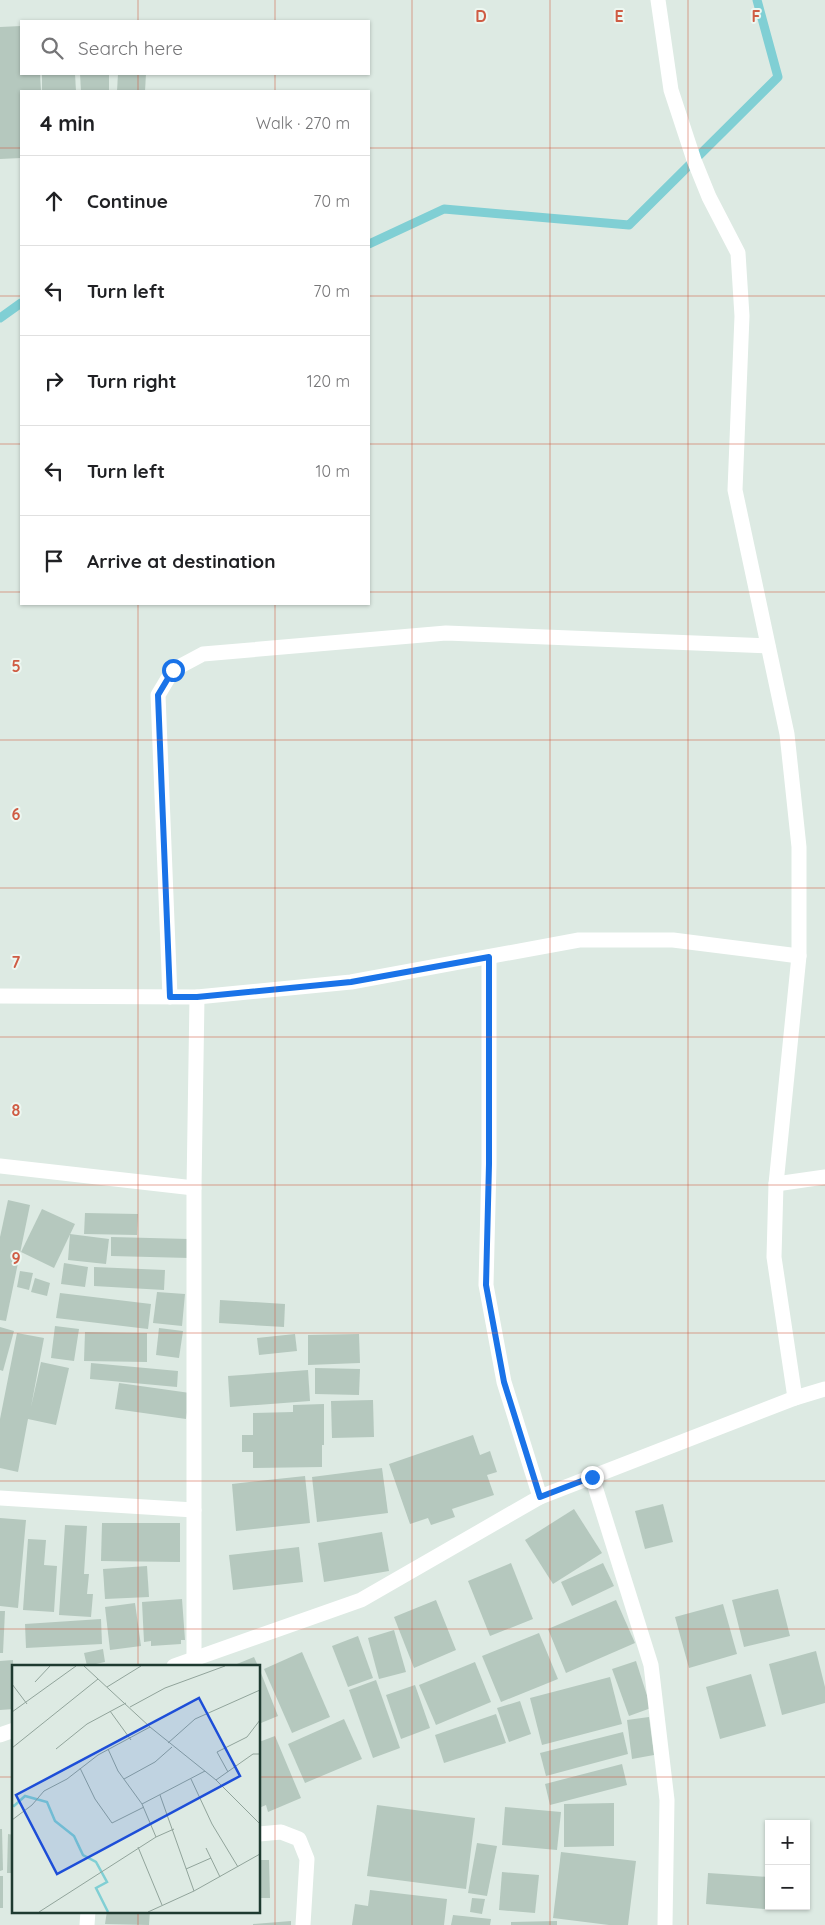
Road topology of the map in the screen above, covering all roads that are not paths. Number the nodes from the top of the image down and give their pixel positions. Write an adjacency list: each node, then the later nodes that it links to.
1 (658, 0): 2 (street)
2 (768, 646): 3 (street); 6 (street)
3 (799, 956): 4 (street); 10 (street)
4 (489, 957): 7 (street); 15 (street)
5 (0, 996): 6 (street)
6 (170, 997): 7 (street)
7 (197, 997): 11 (street)
8 (0, 1166): 11 (street)
9 (825, 1177): 10 (street)
10 (776, 1184): 13 (street)
11 (194, 1188): 17 (street)
12 (825, 1389): 13 (street)
13 (795, 1398): 14 (street)
14 (592, 1477): 15 (street); 26 (street)
15 (540, 1497): 18 (street)
16 (0, 1498): 17 (street)
17 (194, 1510): 18 (street)
18 (194, 1658): 19 (street)
19 (176, 1665)
20 (12, 1731): 21 (street)
21 (0, 1735)
22 (260, 1834): 25 (street)
23 (88, 1912): 24 (street)
24 (87, 1925)
25 (303, 1925)
26 (665, 1925)

